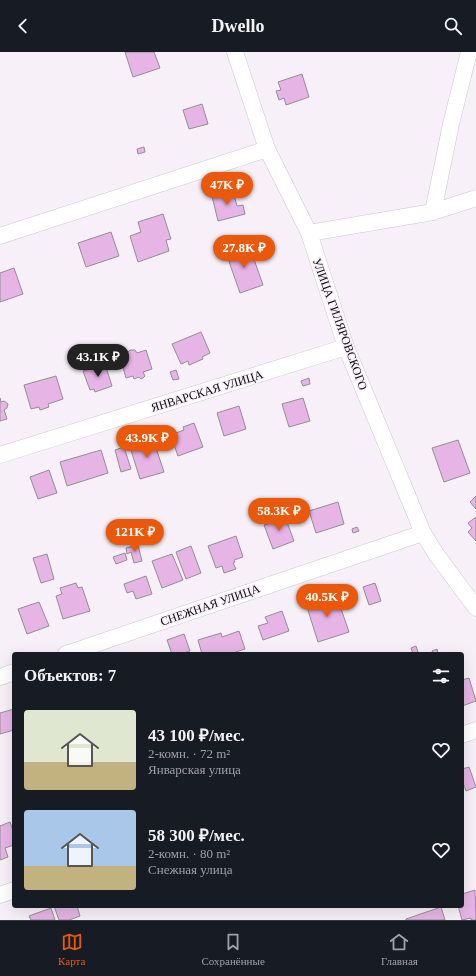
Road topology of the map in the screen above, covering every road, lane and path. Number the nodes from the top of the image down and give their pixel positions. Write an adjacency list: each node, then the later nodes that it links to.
1 (235, 52): 3 (street, УЛИЦА ГИЛЯРОВСКОГО)
2 (470, 52): 5 (street)
3 (267, 149): 6 (street, УЛИЦА ГИЛЯРОВСКОГО); 7 (street)
4 (476, 198): 5 (street)
5 (433, 212): 6 (street)
6 (309, 233): 8 (street, УЛИЦА ГИЛЯРОВСКОГО)
7 (0, 236)
8 (346, 347): 9 (street, ЯНВАРСКАЯ УЛИЦА); 10 (street, УЛИЦА ГИЛЯРОВСКОГО)
9 (0, 455)
10 (423, 533): 11 (street, УЛИЦА ГИЛЯРОВСКОГО); 12 (street, СНЕЖНАЯ УЛИЦА)
11 (476, 608)
12 (72, 652)
13 (12, 673): 14 (street)
14 (0, 676)
15 (476, 730): 16 (street)
16 (464, 734)
17 (12, 891): 18 (street)
18 (0, 895)

